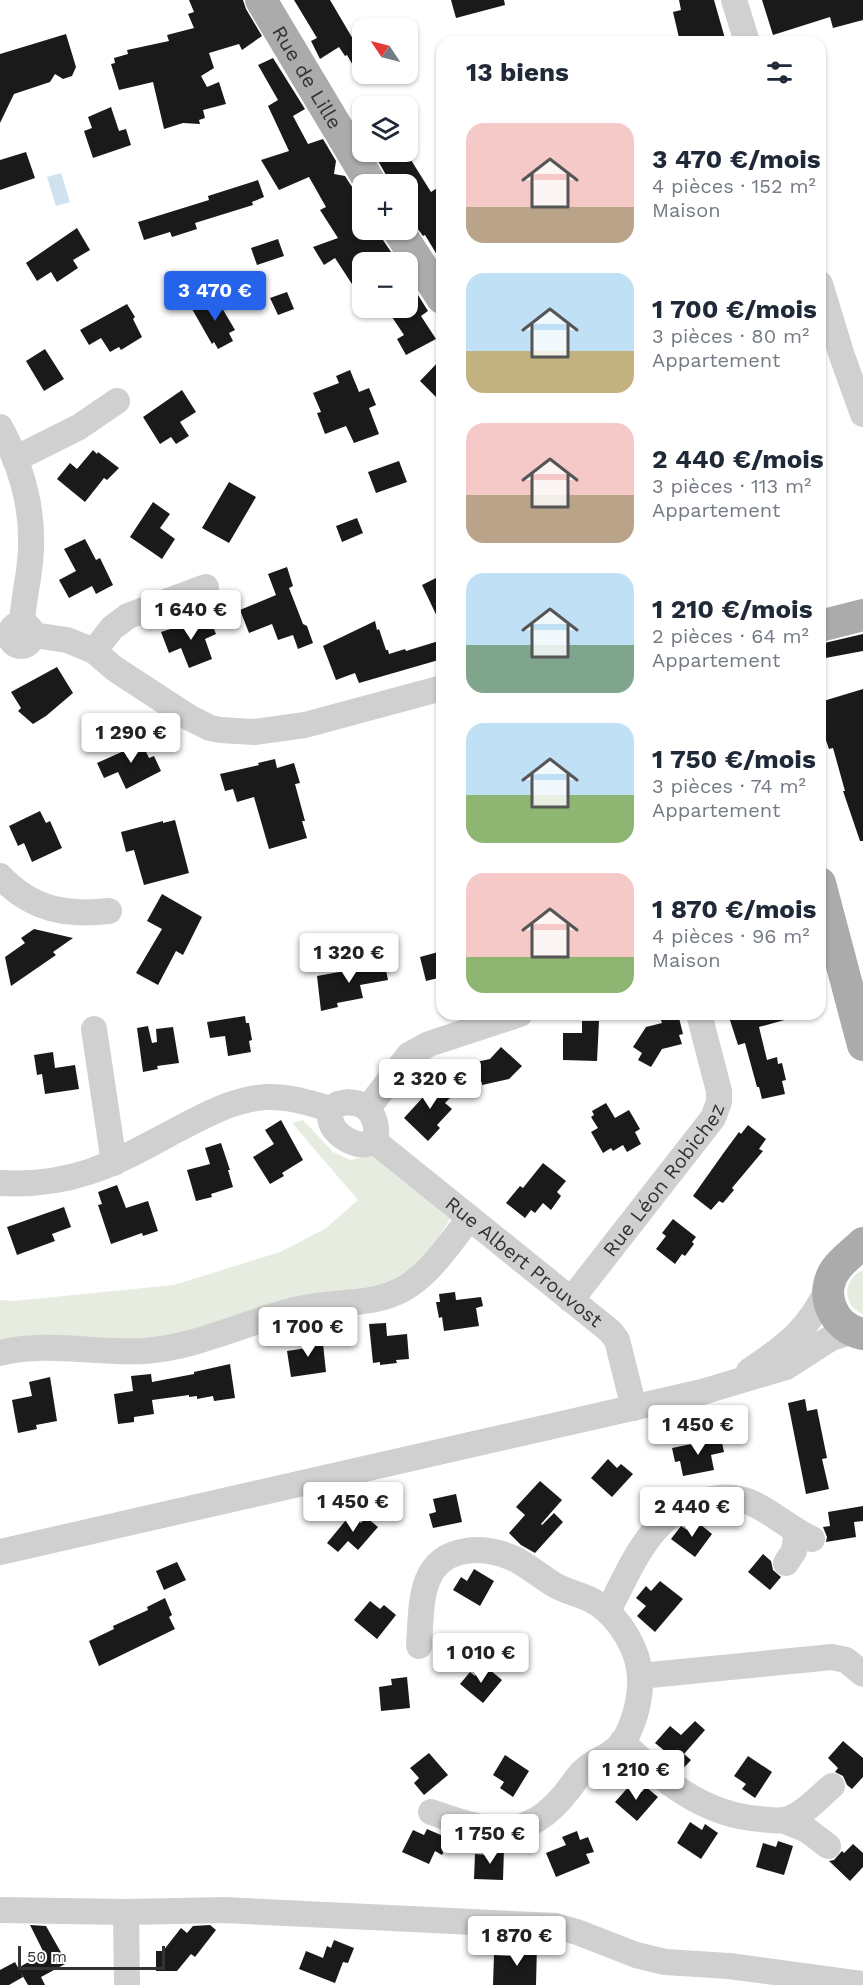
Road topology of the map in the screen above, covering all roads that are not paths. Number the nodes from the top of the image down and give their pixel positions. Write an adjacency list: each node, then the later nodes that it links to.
1 (261, 0): 4 (main road, Rue de Lille)
2 (734, 0): 3 (street)
3 (745, 36)
4 (365, 174)
5 (404, 240): 6 (main road)
6 (436, 289)
7 (826, 304): 9 (street)
8 (117, 401): 11 (street)
9 (863, 414)
10 (0, 427): 11 (street)
11 (15, 459): 13 (street)
12 (206, 587): 14 (street)
13 (17, 641): 14 (street)
14 (94, 651): 15 (street)
15 (436, 690)
16 (0, 876): 18 (street)
17 (826, 906): 22 (main road)
18 (109, 911)
19 (503, 1020): 23 (street)
20 (701, 1020): 31 (street, Rue Léon Robichez)
21 (94, 1029): 26 (street)
22 (863, 1045)
23 (368, 1108): 24 (street); 25 (street)
24 (330, 1109): 25 (street); 26 (street)
25 (373, 1140): 28 (street, Rue Albert Prouvost)
26 (114, 1163): 27 (street)
27 (0, 1183)
28 (470, 1218): 31 (street, Rue Albert Prouvost); 33 (street)
29 (857, 1252): 30 (main road)
30 (829, 1286): 32 (main road); 34 (street)
31 (571, 1300): 35 (street, Rue Albert Prouvost)
32 (858, 1332): 34 (street)
33 (0, 1353)
34 (727, 1384): 35 (street)
35 (634, 1408): 36 (street)
36 (0, 1552)
37 (786, 1563): 38 (street)
38 (608, 1611): 39 (street); 41 (street)
39 (419, 1646)
40 (863, 1674): 41 (street)
41 (640, 1676): 42 (street)
42 (622, 1742): 44 (street); 45 (street)
43 (832, 1786): 45 (street)
44 (431, 1812)
45 (785, 1821): 46 (street)
46 (828, 1846)
47 (0, 1910): 48 (street)
48 (126, 1912): 49 (street); 50 (street)
49 (863, 1984)
50 (127, 1985)

